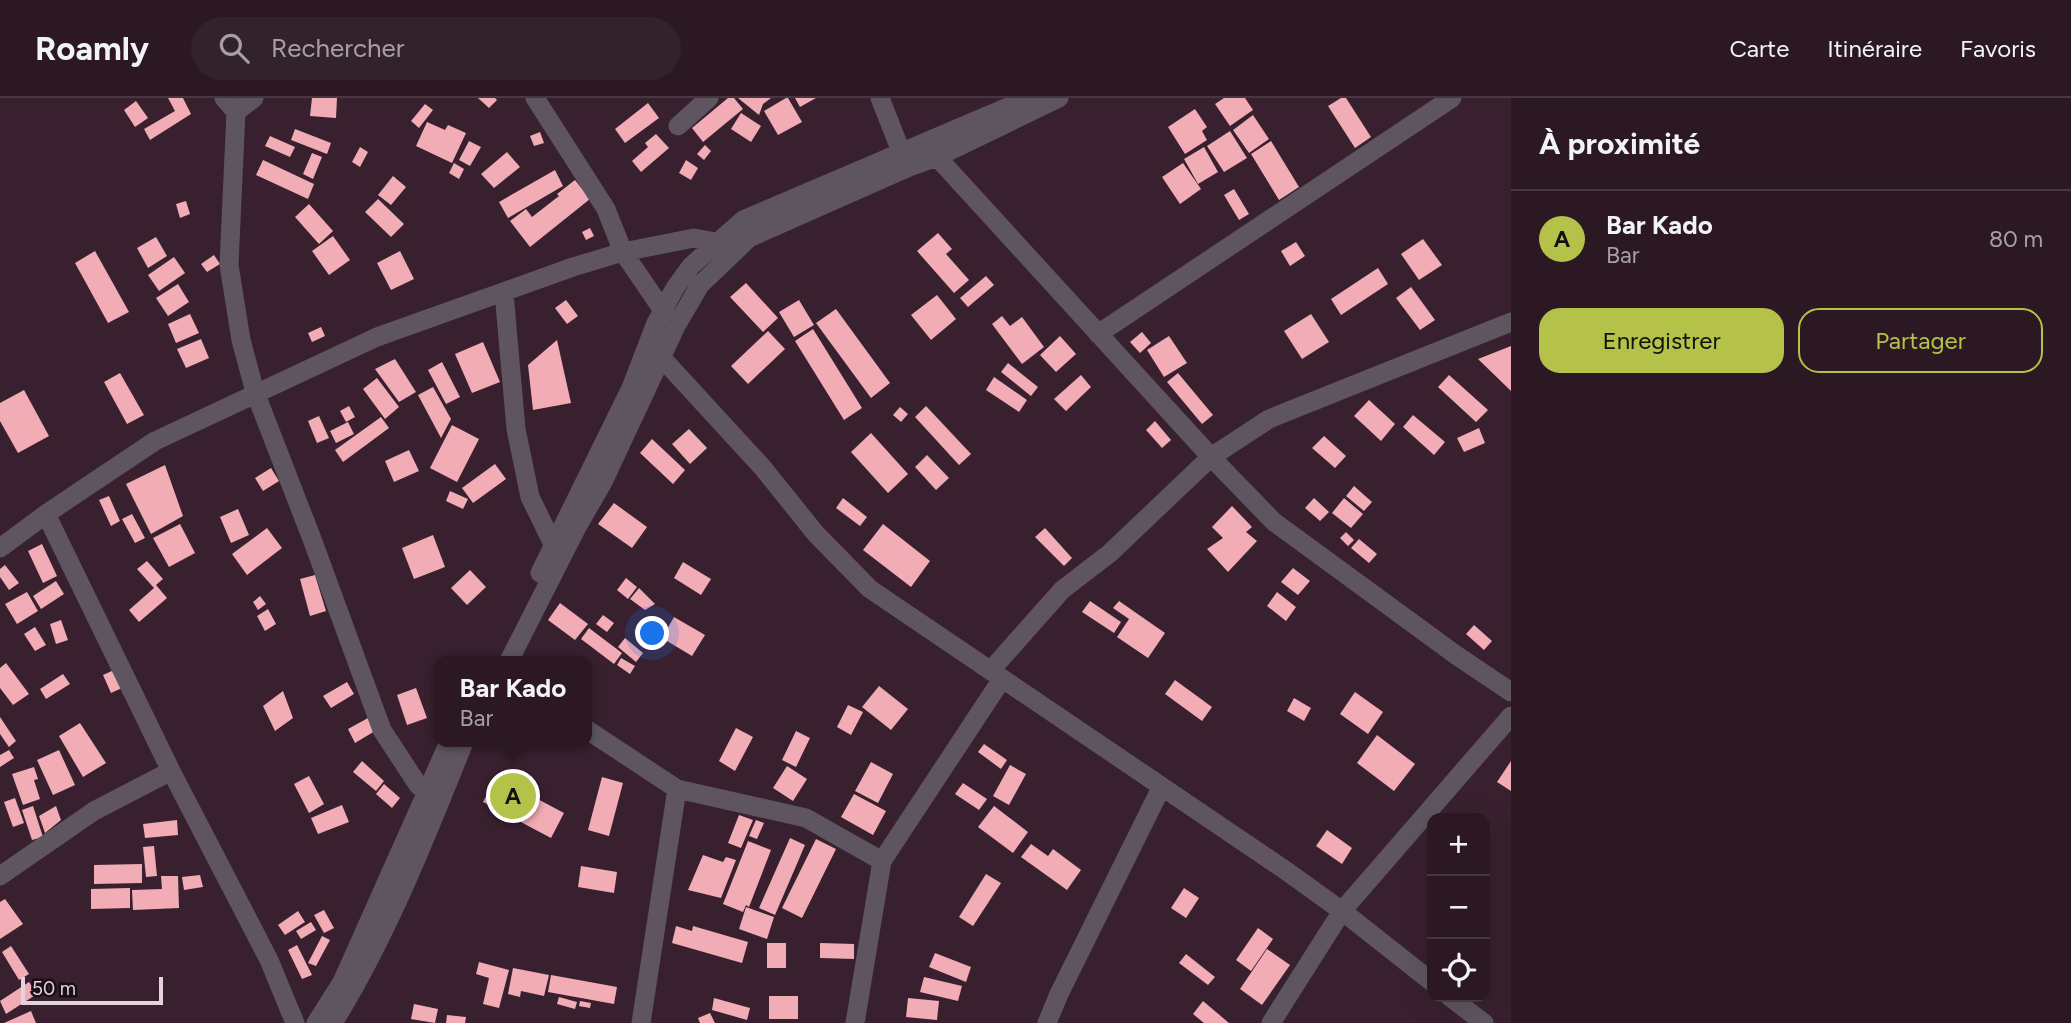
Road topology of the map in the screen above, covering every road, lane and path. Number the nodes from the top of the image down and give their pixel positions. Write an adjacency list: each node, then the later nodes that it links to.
1 (254, 98): 8 (street)
2 (535, 98): 13 (street)
3 (709, 98): 9 (street)
4 (880, 98): 10 (street)
5 (1028, 98): 10 (street)
6 (1059, 98): 11 (street)
7 (1452, 98): 17 (street)
8 (230, 105): 19 (street)
9 (678, 126)
10 (902, 154): 12 (street)
11 (937, 157): 15 (street); 17 (street)
12 (716, 242): 13 (street); 15 (street)
13 (623, 252): 14 (street); 15 (street)
14 (504, 293): 19 (street); 22 (street)
15 (669, 319): 18 (street); 22 (street)
16 (1511, 322): 20 (street)
17 (1098, 334): 20 (street)
18 (662, 357): 25 (street); 26 (street)
19 (255, 392): 21 (street); 35 (street)
20 (1211, 457): 26 (street); 27 (street)
21 (46, 514): 23 (street); 32 (street)
22 (553, 544): 24 (street)
23 (0, 548)
24 (497, 656)
25 (512, 656)
26 (997, 675): 33 (street); 36 (street)
27 (1511, 692)
28 (1511, 716): 38 (street)
29 (592, 733): 34 (street)
30 (447, 747): 35 (street)
31 (462, 747): 43 (street)
32 (171, 772): 37 (street); 41 (street)
33 (1161, 788): 38 (street); 46 (street)
34 (677, 789): 36 (street); 44 (street)
35 (426, 792): 42 (street)
36 (882, 861): 45 (street)
37 (0, 876)
38 (1342, 911): 39 (street); 47 (street)
39 (1427, 978)
40 (1456, 1002): 48 (street)
41 (295, 1023)
42 (316, 1023)
43 (333, 1023)
44 (641, 1023)
45 (855, 1023)
46 (1047, 1023)
47 (1271, 1023)
48 (1483, 1023)

